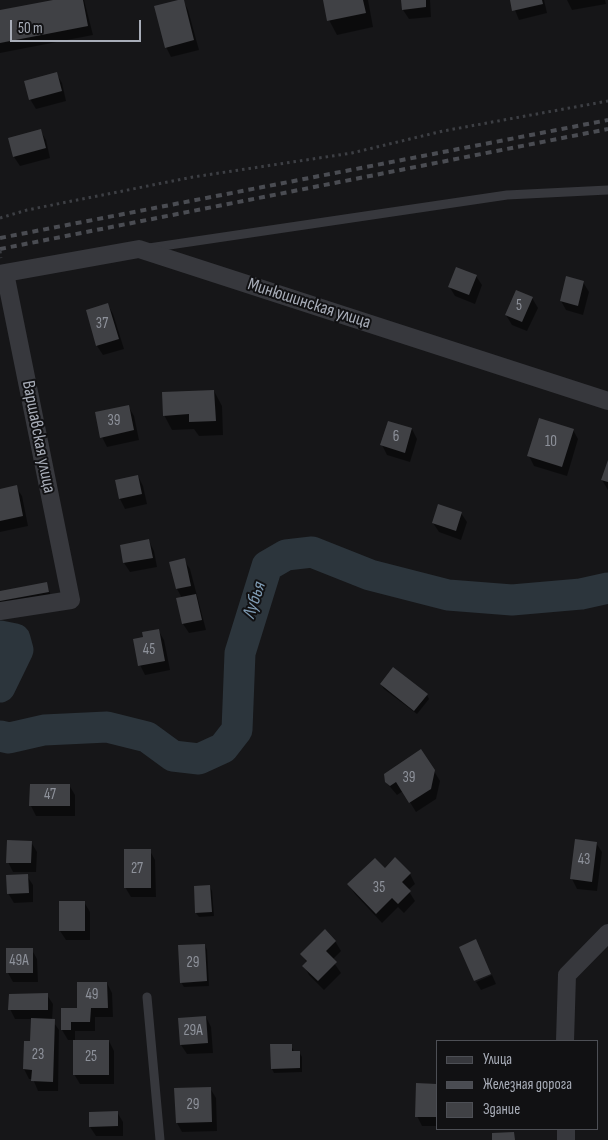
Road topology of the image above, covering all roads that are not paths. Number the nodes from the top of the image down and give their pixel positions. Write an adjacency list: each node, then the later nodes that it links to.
1 (608, 190): 2 (lane)
2 (139, 249): 3 (street, Минюшинская улица); 4 (street, Минюшинская улица)
3 (2, 273): 5 (street, Варшавская улица)
4 (608, 401)
5 (0, 612)
6 (608, 933): 8 (street)
7 (565, 957): 8 (street)
8 (567, 975): 10 (street)
9 (147, 997): 11 (lane)
10 (566, 1040)
11 (160, 1140)

